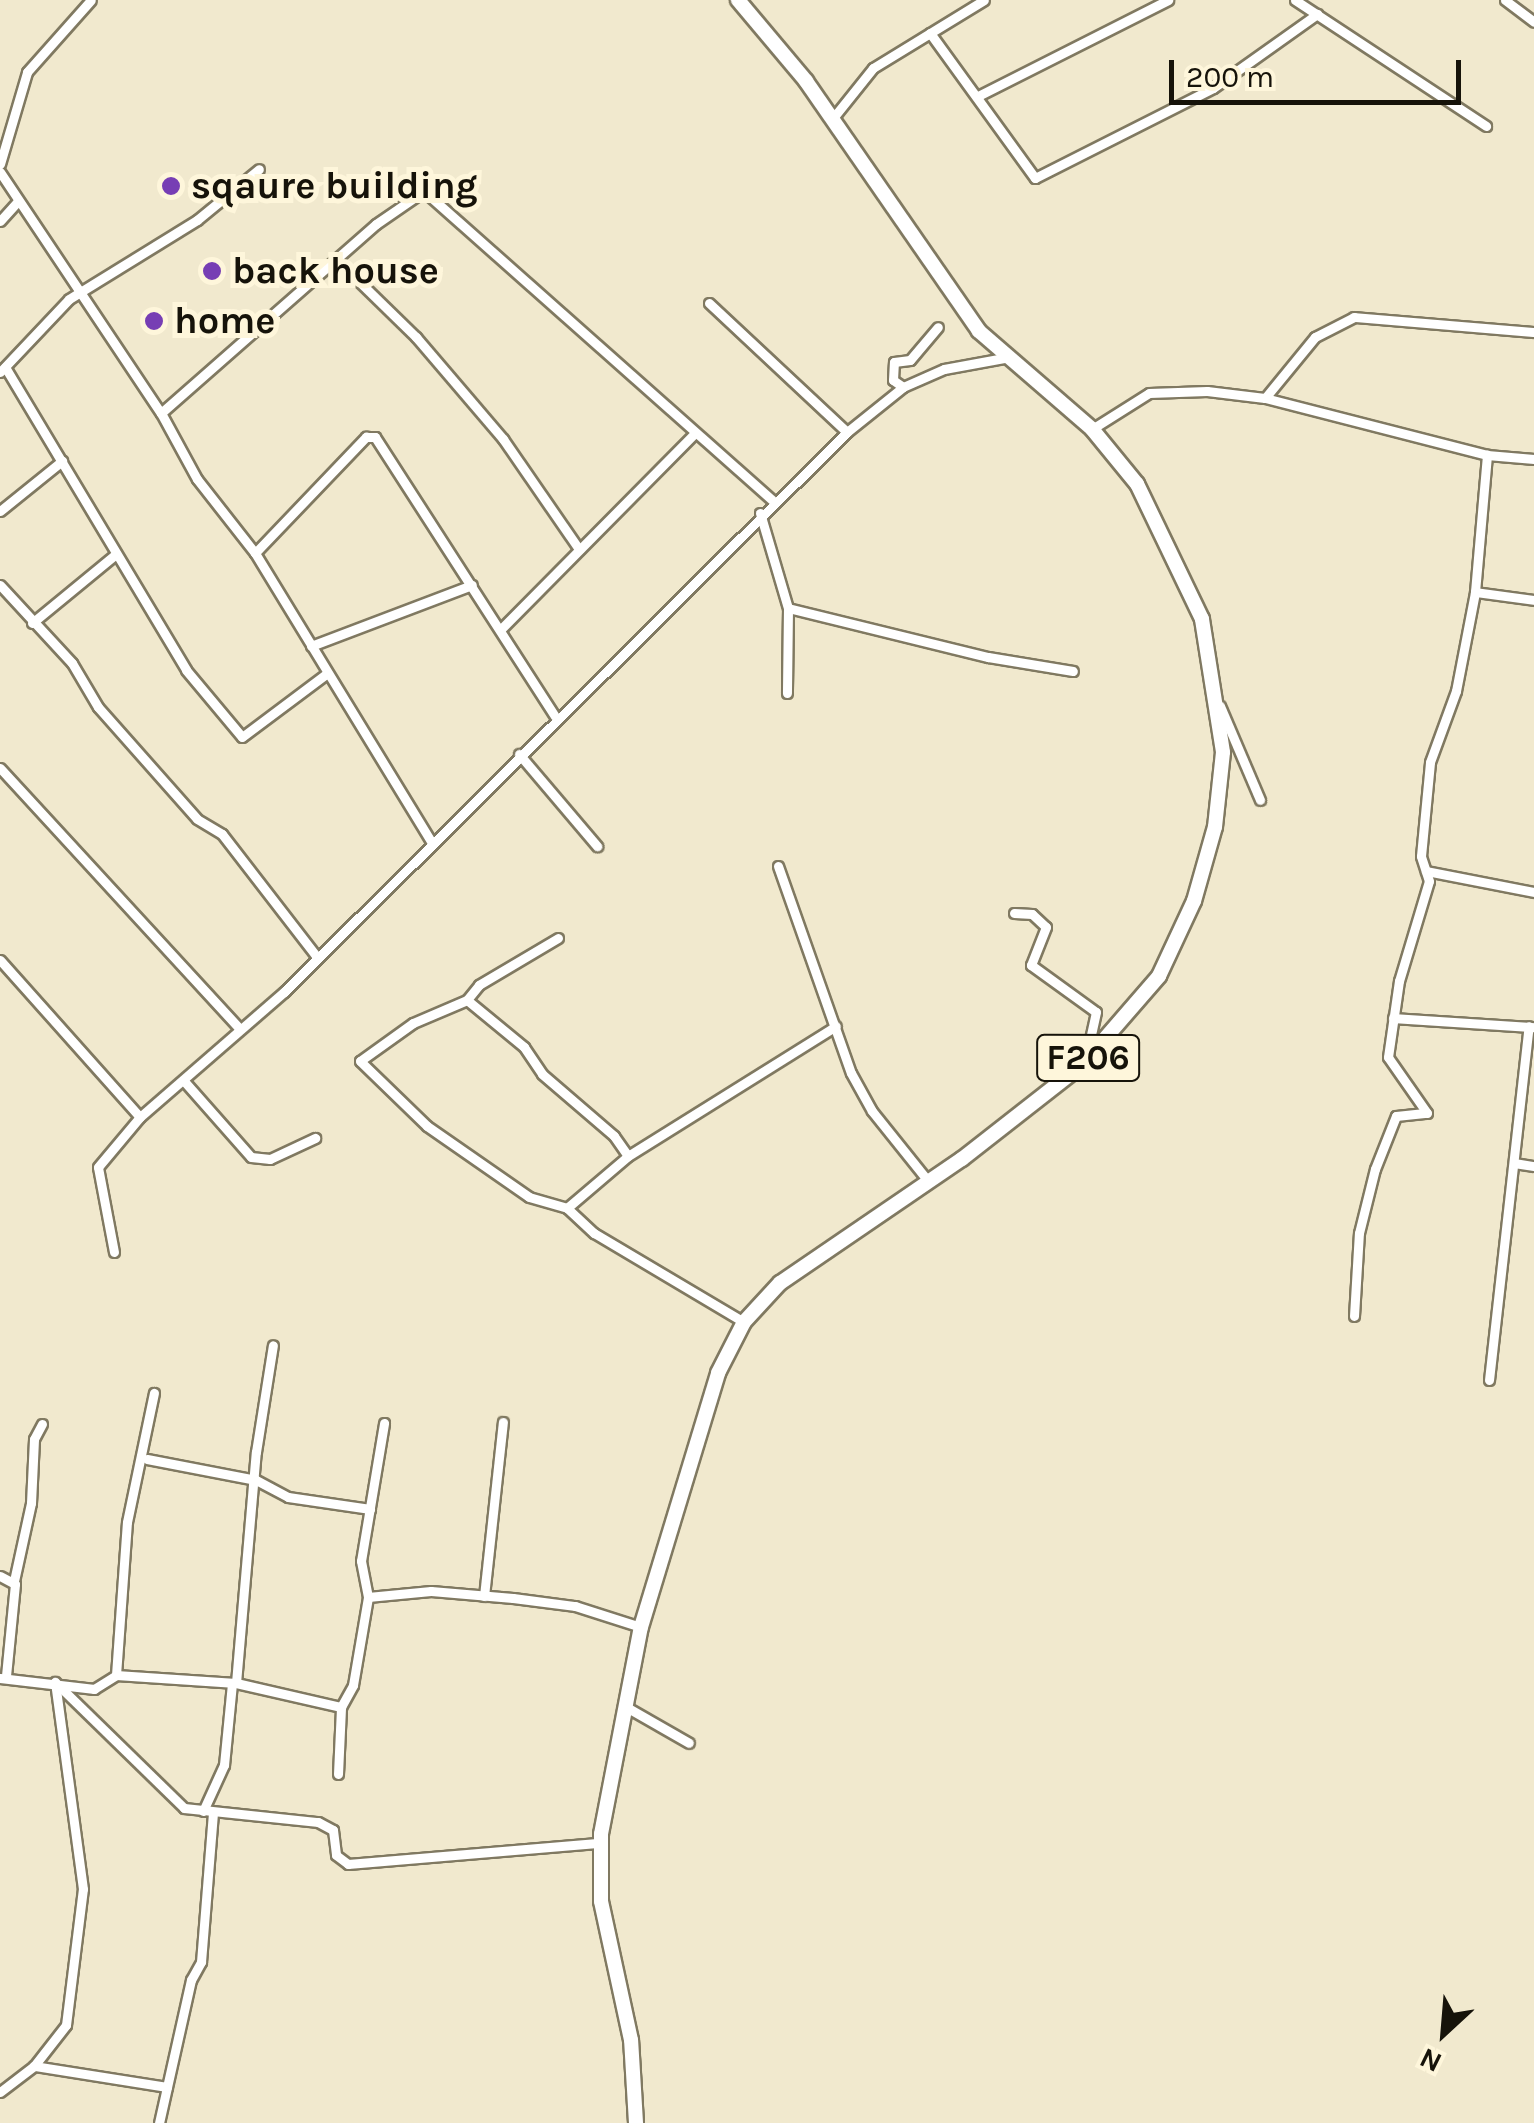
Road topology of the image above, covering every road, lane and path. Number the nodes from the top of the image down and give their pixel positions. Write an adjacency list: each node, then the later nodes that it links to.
1 (91, 0): 13 (street)
2 (738, 0): 11 (main road, F206)
3 (984, 0): 9 (street)
4 (1168, 0): 10 (street)
5 (1295, 0): 7 (street)
6 (1505, 0): 8 (street)
7 (1317, 14): 10 (street); 12 (street)
8 (1534, 21)
9 (930, 34): 10 (street); 11 (street)
10 (980, 95)
11 (833, 118): 22 (main road, F206)
12 (1486, 126)
13 (0, 168): 15 (street)
14 (259, 169): 18 (street)
15 (18, 200): 16 (street); 18 (street)
16 (0, 221)
17 (336, 259): 26 (street); 29 (street); 36 (street)
18 (80, 291): 23 (street); 26 (street)
19 (709, 303): 28 (street)
20 (938, 327): 24 (street)
21 (1534, 332): 25 (street)
22 (1004, 358): 24 (street); 27 (main road, F206)
23 (3, 369): 32 (street)
24 (904, 388): 28 (street)
25 (1264, 398): 27 (street); 30 (street)
26 (162, 412): 37 (street)
27 (1092, 429): 50 (main road, F206)
28 (848, 432): 33 (street)
29 (695, 434): 33 (street); 36 (street)
30 (1487, 456): 31 (street); 41 (street)
31 (1534, 459)
32 (62, 461): 34 (street); 38 (street)
33 (772, 500): 35 (street)
34 (0, 511)
35 (760, 513): 43 (street); 51 (street)
36 (579, 550): 45 (street)
37 (255, 553): 40 (street); 46 (street)
38 (116, 554): 44 (street); 48 (street)
39 (0, 585): 44 (street)
40 (472, 585): 45 (street); 46 (street)
41 (1474, 592): 42 (street); 58 (street)
42 (1534, 600)
43 (788, 608): 47 (street); 49 (street)
44 (32, 623): 62 (street)
45 (500, 630): 51 (street)
46 (312, 646): 48 (street)
47 (1073, 671)
48 (324, 675): 55 (street)
49 (786, 693)
50 (1219, 704): 54 (street); 69 (main road, F206)
51 (555, 716): 52 (street)
52 (519, 754): 55 (street); 56 (street)
53 (0, 768): 68 (street)
54 (1260, 800)
55 (431, 841): 62 (street)
56 (598, 846)
57 (778, 866): 66 (street)
58 (1426, 871): 59 (street); 65 (street)
59 (1534, 892)
60 (1014, 913): 69 (street)
61 (558, 938): 64 (street)
62 (317, 957): 68 (street)
63 (0, 960): 71 (street)
64 (468, 1000): 73 (street); 77 (street)
65 (1393, 1018): 67 (street); 79 (street)
66 (836, 1026): 73 (street); 76 (street)
67 (1532, 1026): 74 (street)
68 (239, 1028): 70 (street)
69 (1082, 1065): 76 (main road, F206)
70 (184, 1081): 71 (street); 72 (street)
71 (140, 1117): 78 (street)
72 (316, 1138)
73 (628, 1156): 77 (street)
74 (1514, 1163): 75 (street); 82 (street)
75 (1534, 1166)
76 (928, 1181): 80 (main road, F206)
77 (567, 1208): 80 (street)
78 (114, 1252)
79 (1354, 1316)
80 (744, 1322): 94 (main road, F206)
81 (273, 1345): 88 (street)
82 (1489, 1380)
83 (154, 1393): 96 (street)
84 (503, 1422): 92 (street)
85 (384, 1423): 89 (street)
86 (42, 1424): 91 (street)
87 (147, 1458): 88 (street)
88 (256, 1480): 89 (street); 98 (street)
89 (370, 1510): 93 (street)
90 (0, 1576): 91 (street)
91 (14, 1581): 95 (street)
92 (484, 1596): 93 (street); 94 (street)
93 (368, 1597): 99 (street)
94 (641, 1627): 100 (main road, F206)
95 (2, 1676): 96 (street); 97 (street)
96 (112, 1680): 97 (street); 98 (street)
97 (54, 1682): 103 (street); 105 (street)
98 (234, 1684): 99 (street); 103 (street)
99 (342, 1707): 102 (street)
100 (628, 1708): 101 (street); 104 (main road, F206)
101 (690, 1743)
102 (338, 1774)
103 (208, 1812): 104 (street); 106 (street)
104 (600, 1843): 109 (main road, F206)
105 (34, 2066): 106 (street); 107 (street)
106 (167, 2087): 108 (street)
107 (0, 2092)
108 (159, 2123)
109 (636, 2123)

